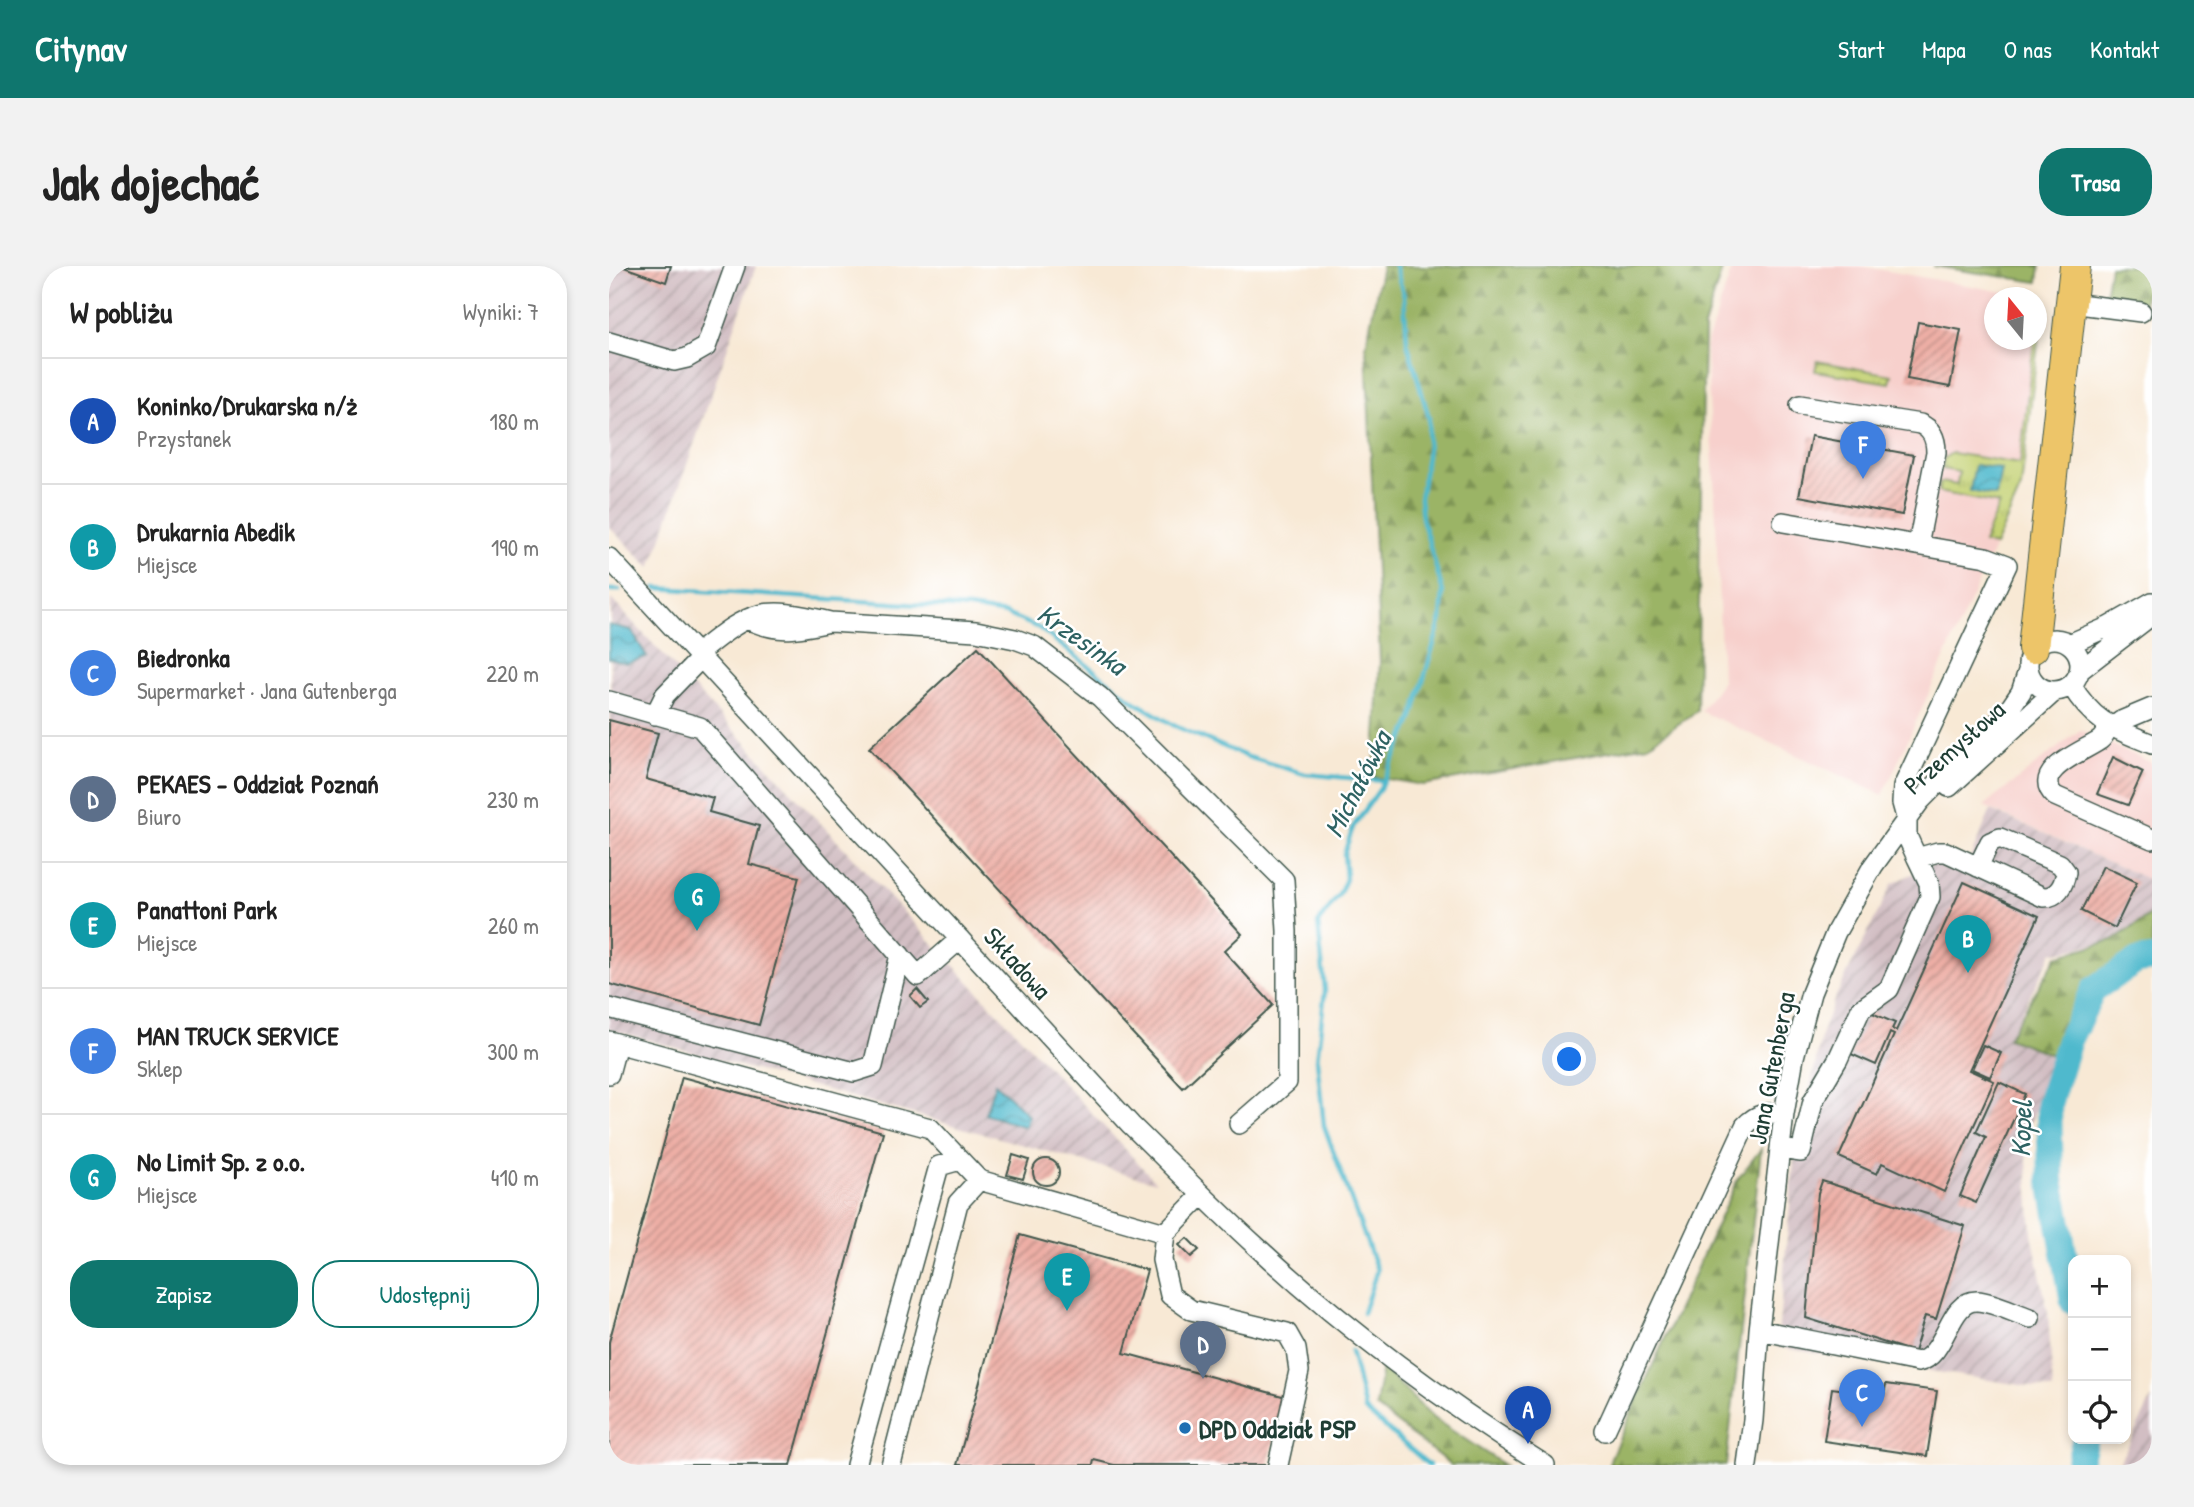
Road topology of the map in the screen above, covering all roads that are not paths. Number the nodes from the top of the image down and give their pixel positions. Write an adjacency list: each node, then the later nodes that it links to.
1 (735, 266): 5 (street)
2 (2075, 266): 3 (highway)
3 (2071, 303): 4 (street); 12 (highway)
4 (2141, 313)
5 (609, 342)
6 (1800, 405): 8 (street)
7 (1783, 522): 8 (street)
8 (1918, 545): 20 (street)
9 (609, 558): 13 (street, Składowa)
10 (2152, 602): 12 (street)
11 (2152, 615): 14 (street, Przemysłowa)
12 (2044, 644): 14 (street); 14 (street); 20 (street, Przemysłowa)
13 (699, 656): 17 (street); 24 (street, Składowa); 30 (street)
14 (2068, 683): 18 (street); 20 (street, Przemysłowa)
15 (609, 701): 17 (street)
16 (2152, 708): 18 (street)
17 (655, 715): 25 (street)
18 (2111, 727): 19 (street); 21 (street)
19 (2152, 744)
20 (1907, 821): 22 (street); 29 (street, Jana Gutenberga)
21 (2152, 839)
22 (1917, 858): 23 (street); 31 (street)
23 (1978, 867)
24 (960, 939): 25 (street); 34 (street, Składowa)
25 (900, 955): 26 (street)
26 (609, 1008)
27 (613, 1043): 28 (street); 32 (street)
28 (609, 1074)
29 (1784, 1114): 31 (street, Jana Gutenberga); 39 (street)
30 (1239, 1124)
31 (1781, 1149): 37 (street, Jana Gutenberga)
32 (960, 1160): 33 (street); 40 (street)
33 (979, 1180): 35 (street); 41 (street)
34 (1202, 1195): 35 (street); 43 (street, Składowa)
35 (1165, 1233): 42 (street)
36 (2030, 1318): 37 (street)
37 (1759, 1329): 38 (street, Jana Gutenberga)
38 (1753, 1420): 44 (street, Jana Gutenberga); 45 (street, Jana Gutenberga)
39 (1605, 1431)
40 (856, 1465)
41 (891, 1465)
42 (1278, 1465)
43 (1545, 1465)
44 (1747, 1465)
45 (1756, 1465)

